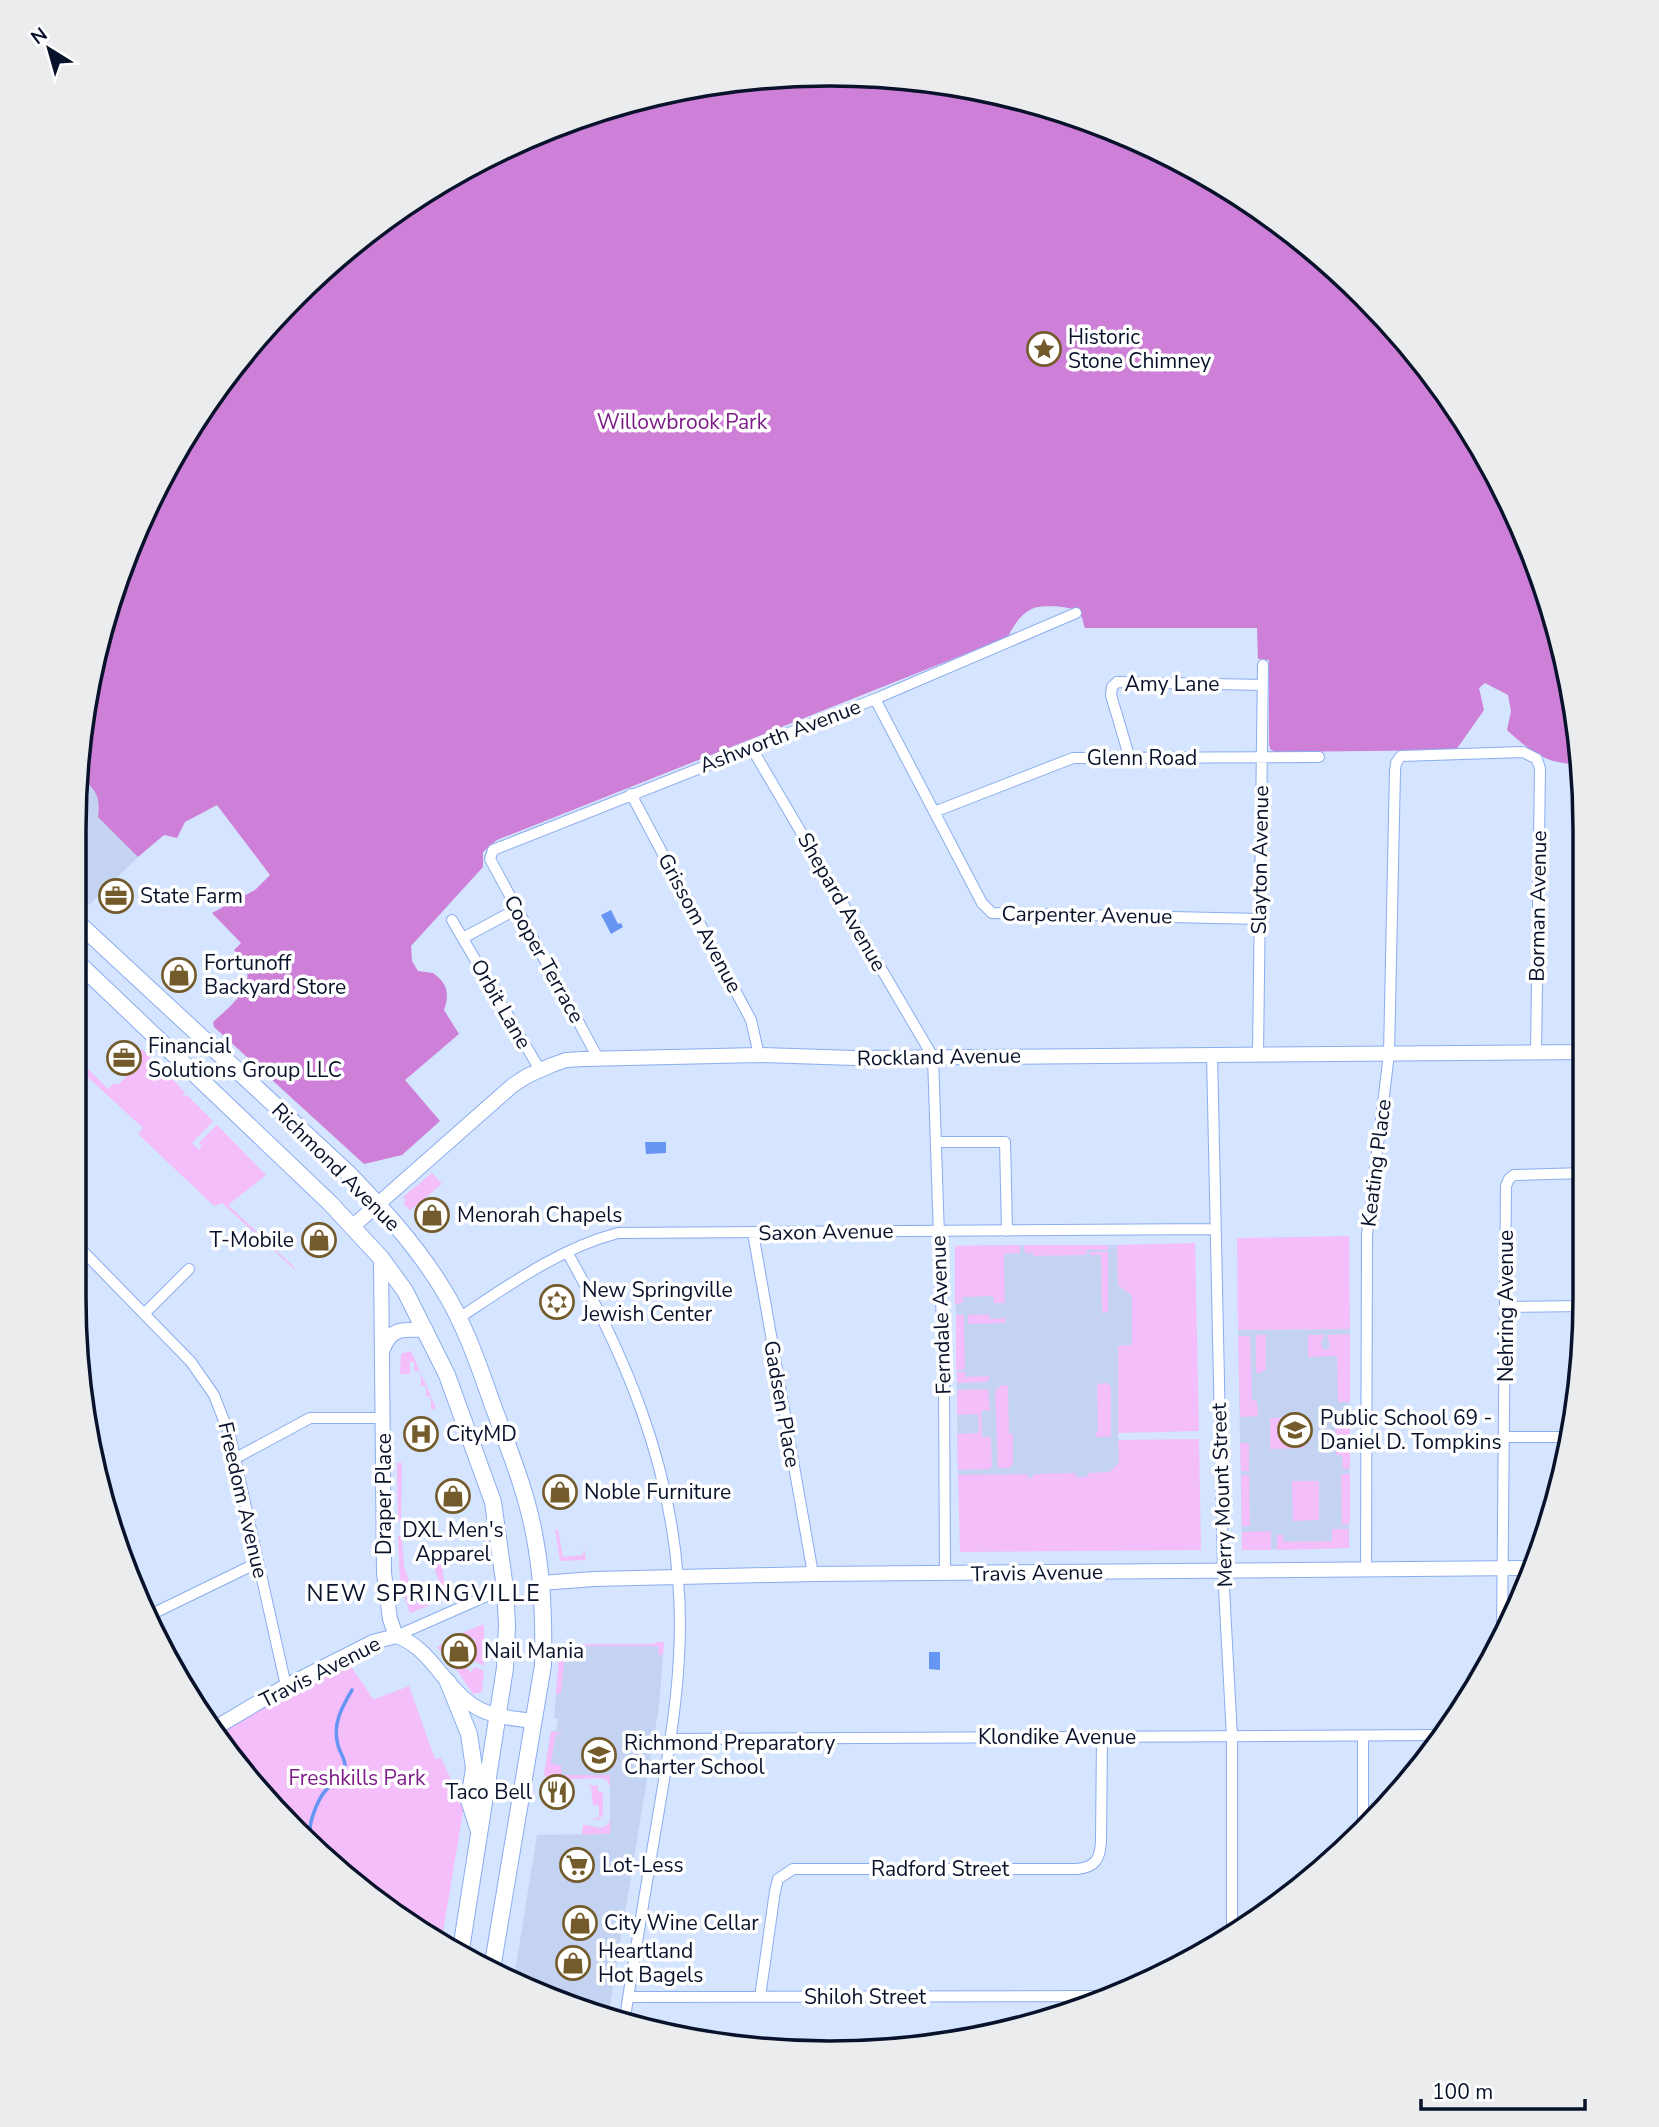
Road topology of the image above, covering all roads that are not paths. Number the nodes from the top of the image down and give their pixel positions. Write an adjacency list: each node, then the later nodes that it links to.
1 (1076, 613): 4 (street, Ashworth Avenue)
2 (1263, 665): 3 (street, Slayton Avenue)
3 (1263, 685): 6 (street, Amy Lane); 8 (street, Slayton Avenue)
4 (875, 699): 5 (street, Ashworth Avenue); 11 (street, Carpenter Avenue)
5 (751, 747): 10 (street, Ashworth Avenue); 25 (street, Shepard Avenue)
6 (1129, 756): 8 (street, Glenn Road); 11 (street, Glenn Road)
7 (1319, 757): 8 (street, Glenn Road)
8 (1262, 758): 14 (street, Slayton Avenue)
9 (1537, 760): 20 (street, Borman Avenue); 23 (street, Keating Place)
10 (631, 794): 12 (street, Ashworth Avenue); 24 (street, Grissom Avenue)
11 (934, 812): 14 (street, Carpenter Avenue)
12 (490, 859): 13 (street, Cooper Terrace)
13 (517, 909): 17 (street, Orbit Lane); 26 (street, Cooper Terrace)
14 (1260, 919): 22 (street, Slayton Avenue)
15 (452, 920): 17 (street, Orbit Lane)
16 (86, 930): 30 (main road, Richmond Avenue)
17 (463, 938): 27 (street, Orbit Lane)
18 (86, 971): 31 (main road, Richmond Avenue)
19 (1573, 1052): 20 (street, Rockland Avenue)
20 (1536, 1053): 23 (street, Rockland Avenue)
21 (1212, 1054): 22 (street, Rockland Avenue); 25 (street, Rockland Avenue); 32 (street, Merry Mount Street)
22 (1258, 1054): 23 (street, Rockland Avenue)
23 (1388, 1054): 53 (street, Keating Place)
24 (760, 1055): 25 (street, Rockland Avenue); 26 (street, Rockland Avenue)
25 (933, 1057): 28 (street, Ferndale Avenue)
26 (598, 1058): 27 (street, Rockland Avenue)
27 (540, 1070): 30 (street, Rockland Avenue)
28 (937, 1142): 33 (street, Ferndale Avenue); 34 (street)
29 (1573, 1173): 41 (street, Nehring Avenue)
30 (377, 1203): 31 (street, Rockland Avenue); 43 (main road, Richmond Avenue)
31 (352, 1227): 38 (main road, Richmond Avenue)
32 (1215, 1229): 34 (street, Saxon Avenue); 54 (street, Merry Mount Street)
33 (938, 1231): 34 (street, Saxon Avenue); 35 (street, Saxon Avenue); 56 (street, Ferndale Avenue)
34 (1007, 1231)
35 (753, 1233): 36 (street, Saxon Avenue); 55 (street, Gadsen Place)
36 (566, 1252): 43 (street, Saxon Avenue); 57 (street)
37 (86, 1254): 42 (street, Freedom Avenue)
38 (381, 1258): 44 (main road, Richmond Avenue); 45 (street, Draper Place)
39 (189, 1269): 42 (street)
40 (1573, 1306): 41 (street)
41 (1506, 1307): 47 (street, Nehring Avenue)
42 (144, 1314): 49 (street, Freedom Avenue)
43 (459, 1318): 58 (main road, Richmond Avenue)
44 (426, 1331): 45 (street); 59 (main road, Richmond Avenue)
45 (382, 1350): 46 (street, Draper Place)
46 (384, 1418): 49 (street); 62 (street, Draper Place)
47 (1506, 1437): 48 (street); 51 (street, Nehring Avenue)
48 (1560, 1437)
49 (234, 1459): 50 (street, Freedom Avenue)
50 (257, 1563): 60 (street); 64 (street, Freedom Avenue)
51 (1504, 1568): 52 (street, Travis Avenue); 53 (street, Travis Avenue); 61 (street, Nehring Avenue)
52 (1522, 1568)
53 (1366, 1569): 54 (street, Travis Avenue)
54 (1223, 1570): 56 (street, Travis Avenue); 71 (street, Merry Mount Street)
55 (813, 1574): 56 (street, Travis Avenue); 57 (street, Travis Avenue)
56 (945, 1574)
57 (678, 1577): 58 (street, Travis Avenue); 72 (street)
58 (541, 1583): 66 (main road, Richmond Avenue)
59 (505, 1588): 62 (street, Travis Avenue); 65 (main road, Richmond Avenue)
60 (156, 1612)
61 (1503, 1614)
62 (396, 1636): 63 (street); 64 (street, Travis Avenue)
63 (448, 1682): 65 (street); 74 (main road)
64 (286, 1686): 67 (street, Travis Avenue)
65 (497, 1716): 66 (street); 74 (main road, Richmond Avenue)
66 (533, 1721): 77 (main road, Richmond Avenue)
67 (220, 1724)
68 (1431, 1735): 69 (street, Klondike Avenue)
69 (1363, 1736): 71 (street, Klondike Avenue); 73 (street)
70 (1102, 1737): 71 (street, Klondike Avenue); 72 (street, Klondike Avenue); 80 (street, Radford Street)
71 (1232, 1737): 75 (street, Merry Mount Street)
72 (671, 1739): 79 (street)
73 (1363, 1815)
74 (480, 1834): 76 (main road, Richmond Avenue)
75 (1232, 1923)
76 (462, 1944)
77 (493, 1961)
78 (1085, 1996): 80 (street, Shiloh Street)
79 (628, 1997): 80 (street, Shiloh Street); 81 (street)
80 (760, 1997)
81 (626, 2013)

